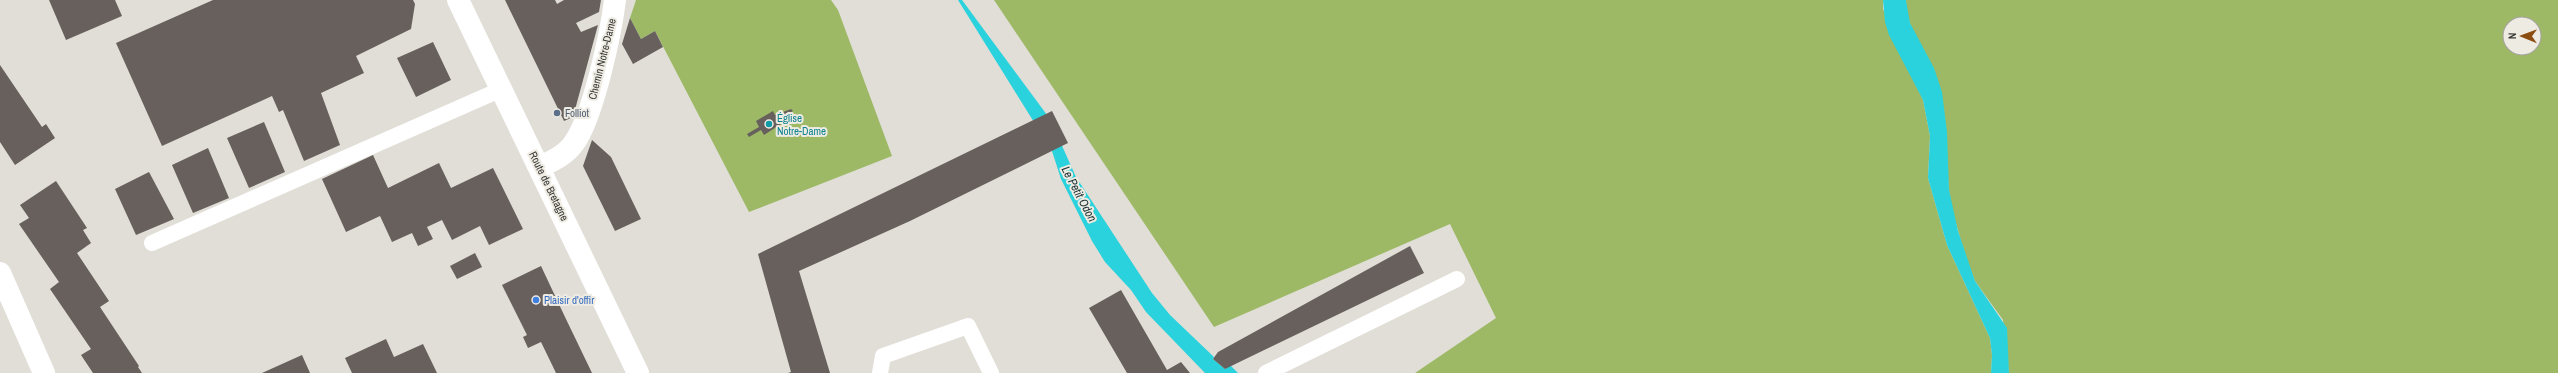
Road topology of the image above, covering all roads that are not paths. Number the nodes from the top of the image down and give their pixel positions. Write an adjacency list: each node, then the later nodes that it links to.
1 (458, 0): 3 (main road, Route de Bretagne)
2 (615, 0): 4 (main road, Chemin Notre-Dame)
3 (502, 89): 4 (main road, Route de Bretagne); 5 (lane)
4 (540, 167): 9 (main road, Route de Bretagne)
5 (152, 243)
6 (0, 272): 8 (main road)
7 (1457, 279): 12 (lane)
8 (44, 373)
9 (638, 373)
10 (880, 373): 11 (lane)
11 (991, 373)
12 (1266, 373)

